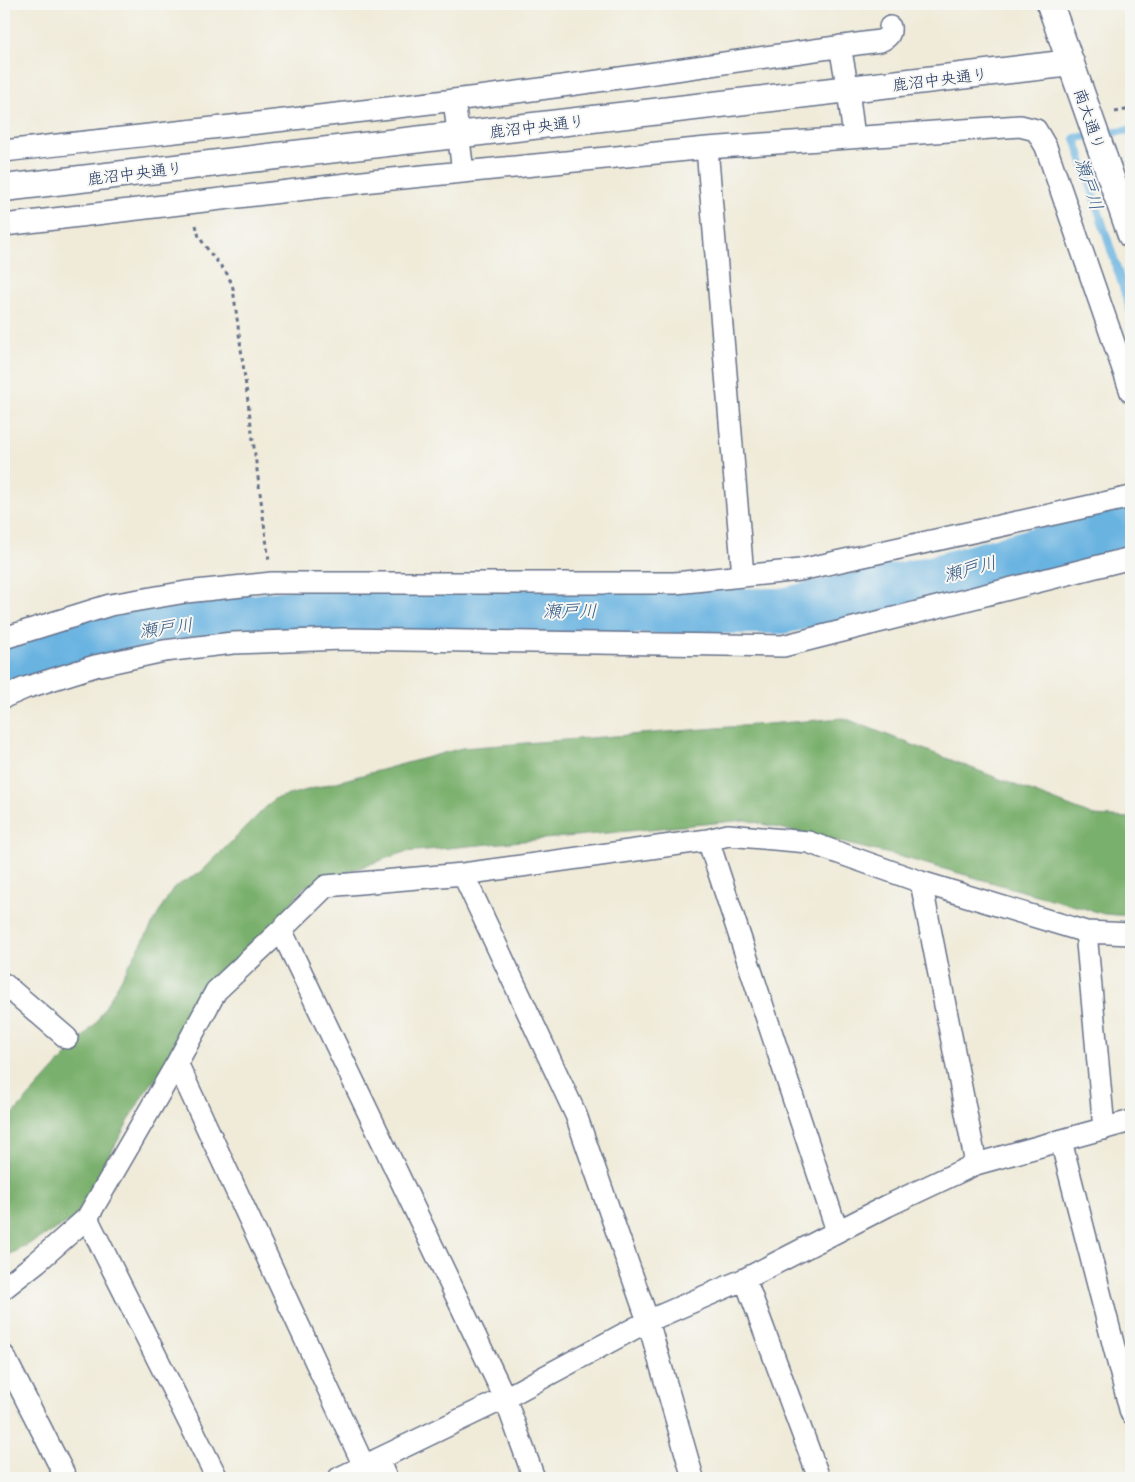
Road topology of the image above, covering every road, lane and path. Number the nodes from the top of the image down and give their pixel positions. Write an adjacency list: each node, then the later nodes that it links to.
1 (1050, 4): 4 (street, 南大通り)
2 (890, 27): 3 (street)
3 (840, 46): 5 (street); 6 (street)
4 (1071, 63): 5 (street, 鹿沼中央通り); 15 (street, 南大通り)
5 (848, 90): 7 (street, 鹿沼中央通り); 8 (street)
6 (454, 100): 7 (street); 10 (street)
7 (458, 136): 11 (street); 12 (street, 鹿沼中央通り)
8 (854, 137): 9 (street); 16 (street)
9 (706, 148): 11 (street); 19 (street)
10 (4, 151)
11 (462, 172): 13 (street)
12 (4, 188)
13 (190, 203): 14 (street); 20 (path)
14 (4, 225)
15 (1131, 235)
16 (1131, 392)
17 (1131, 498): 19 (street)
18 (1131, 558): 22 (street)
19 (743, 576): 20 (street)
20 (272, 583): 21 (street)
21 (4, 638)
22 (4, 697)
23 (708, 840): 24 (street); 25 (street); 37 (street)
24 (463, 874): 26 (street); 40 (street)
25 (921, 882): 27 (street); 35 (street)
26 (281, 930): 31 (street); 42 (street)
27 (1086, 932): 28 (street); 33 (street)
28 (1131, 934)
29 (4, 984): 30 (street)
30 (67, 1038)
31 (177, 1063): 36 (street); 44 (street)
32 (1131, 1121): 33 (street)
33 (1104, 1129): 34 (street)
34 (1061, 1141): 35 (street); 43 (street)
35 (976, 1164): 37 (street)
36 (87, 1218): 39 (street); 46 (street)
37 (837, 1231): 38 (street)
38 (745, 1279): 40 (street); 50 (street)
39 (4, 1288)
40 (648, 1321): 42 (street); 49 (street)
41 (4, 1356): 45 (street)
42 (505, 1398): 44 (street); 48 (street)
43 (1131, 1414)
44 (376, 1468): 47 (street)
45 (66, 1478)
46 (217, 1478)
47 (339, 1478)
48 (534, 1478)
49 (693, 1478)
50 (819, 1478)

